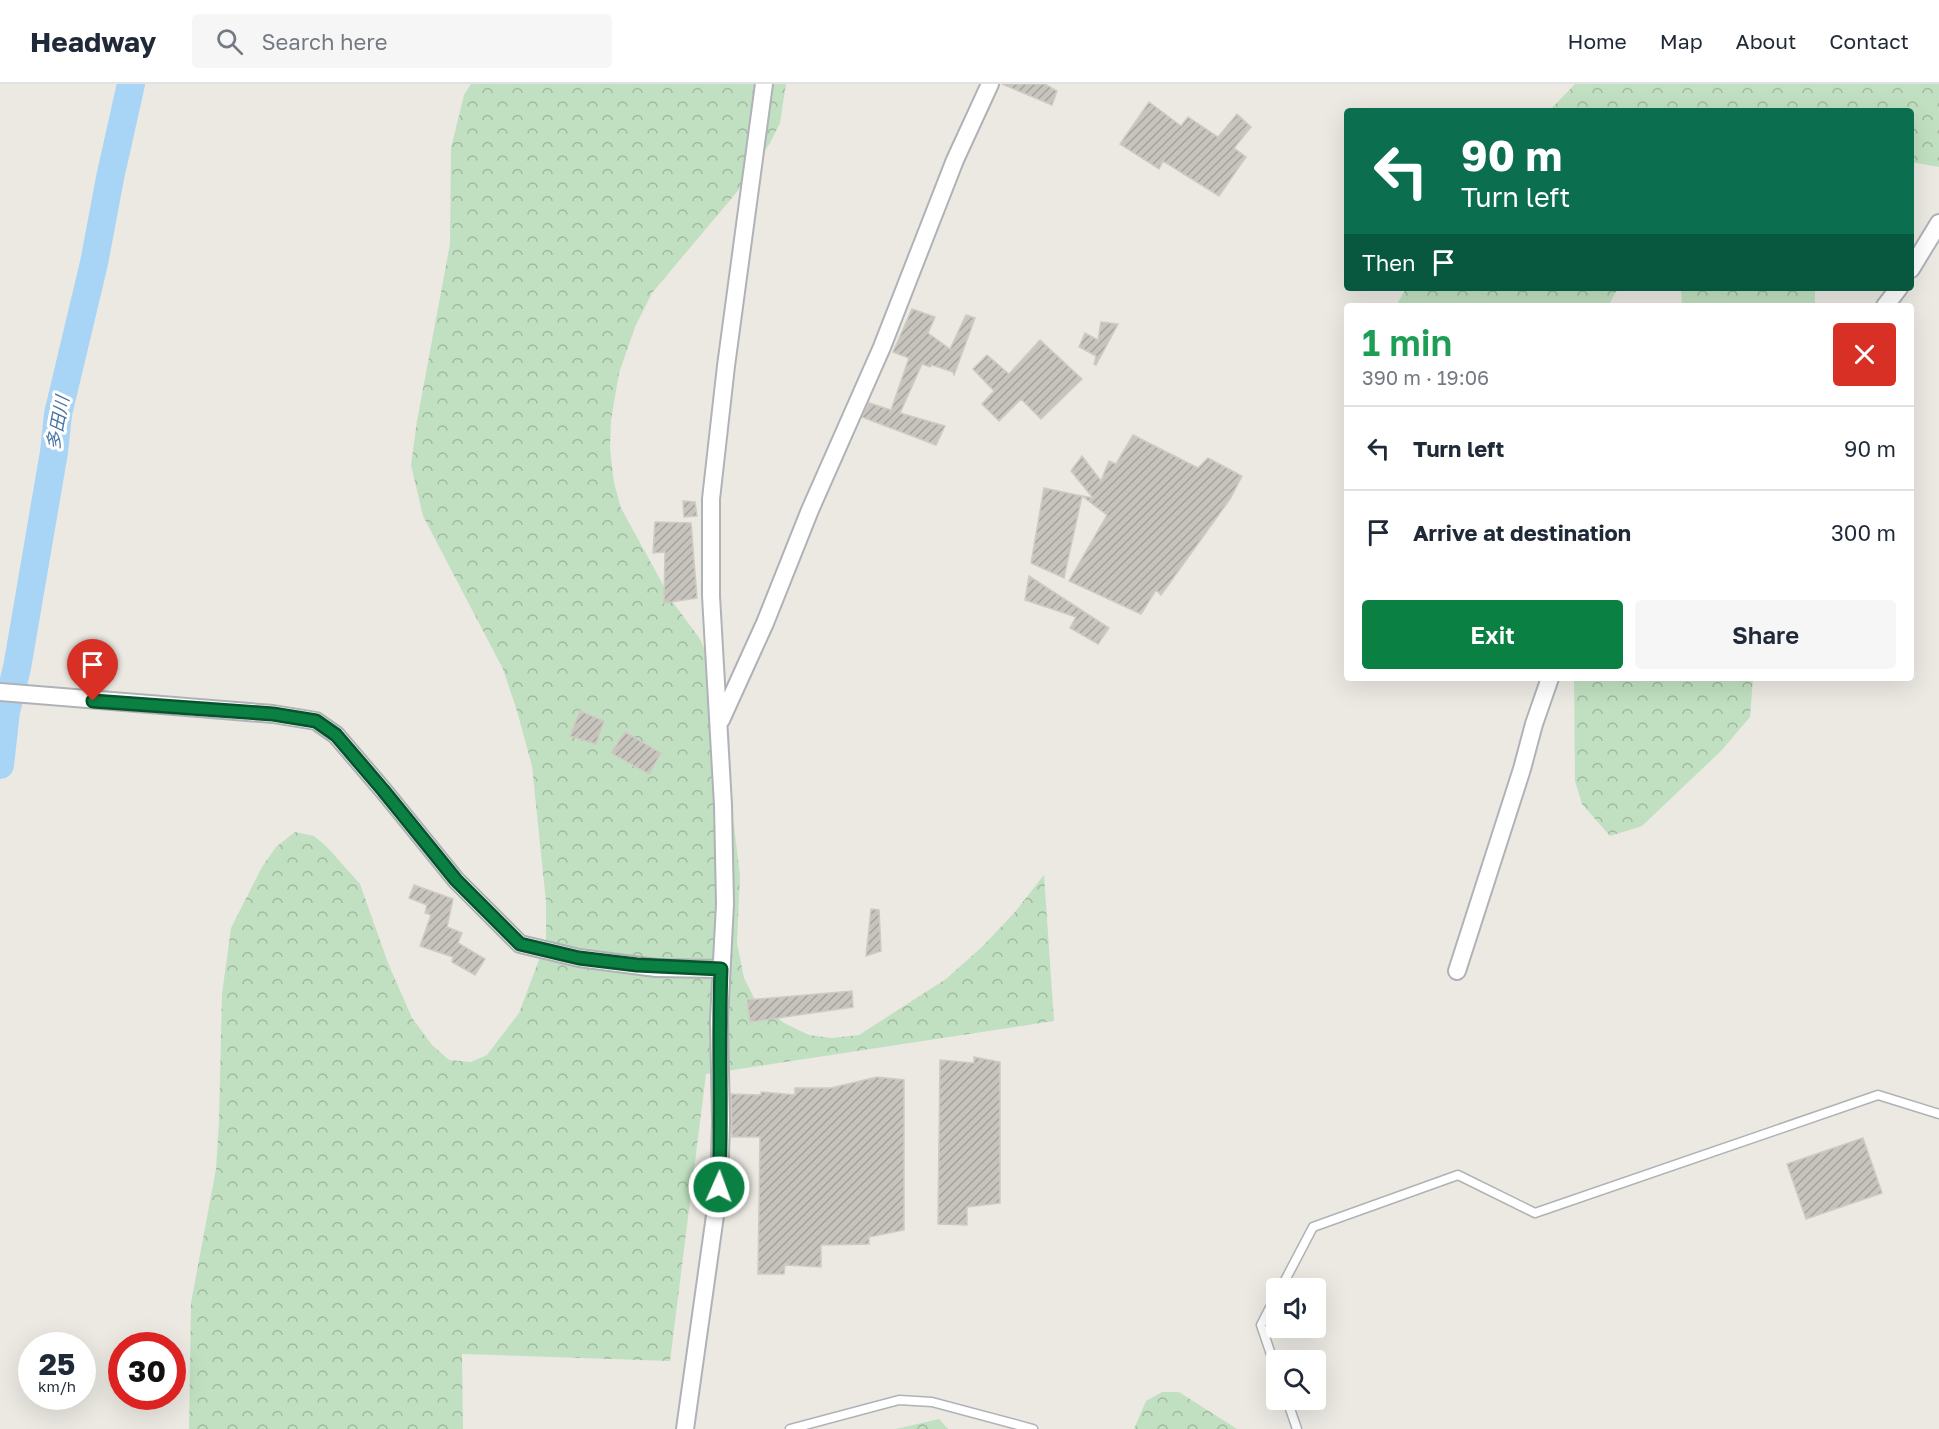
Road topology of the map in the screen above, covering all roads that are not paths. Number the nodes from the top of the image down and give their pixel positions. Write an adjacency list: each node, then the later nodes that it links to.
1 (764, 84): 9 (street)
2 (990, 84): 9 (street)
3 (1939, 223): 4 (street)
4 (1914, 264)
5 (1897, 291): 6 (street)
6 (1887, 303)
7 (1549, 681): 11 (street)
8 (0, 693): 10 (street)
9 (719, 723): 10 (street)
10 (721, 969): 17 (street)
11 (1458, 971)
12 (1939, 1114): 13 (lane)
13 (1286, 1278)
14 (1266, 1315): 15 (lane)
15 (1269, 1350)
16 (1290, 1410): 20 (lane)
17 (685, 1429)
18 (790, 1429): 19 (lane)
19 (1033, 1429)
20 (1297, 1429)

